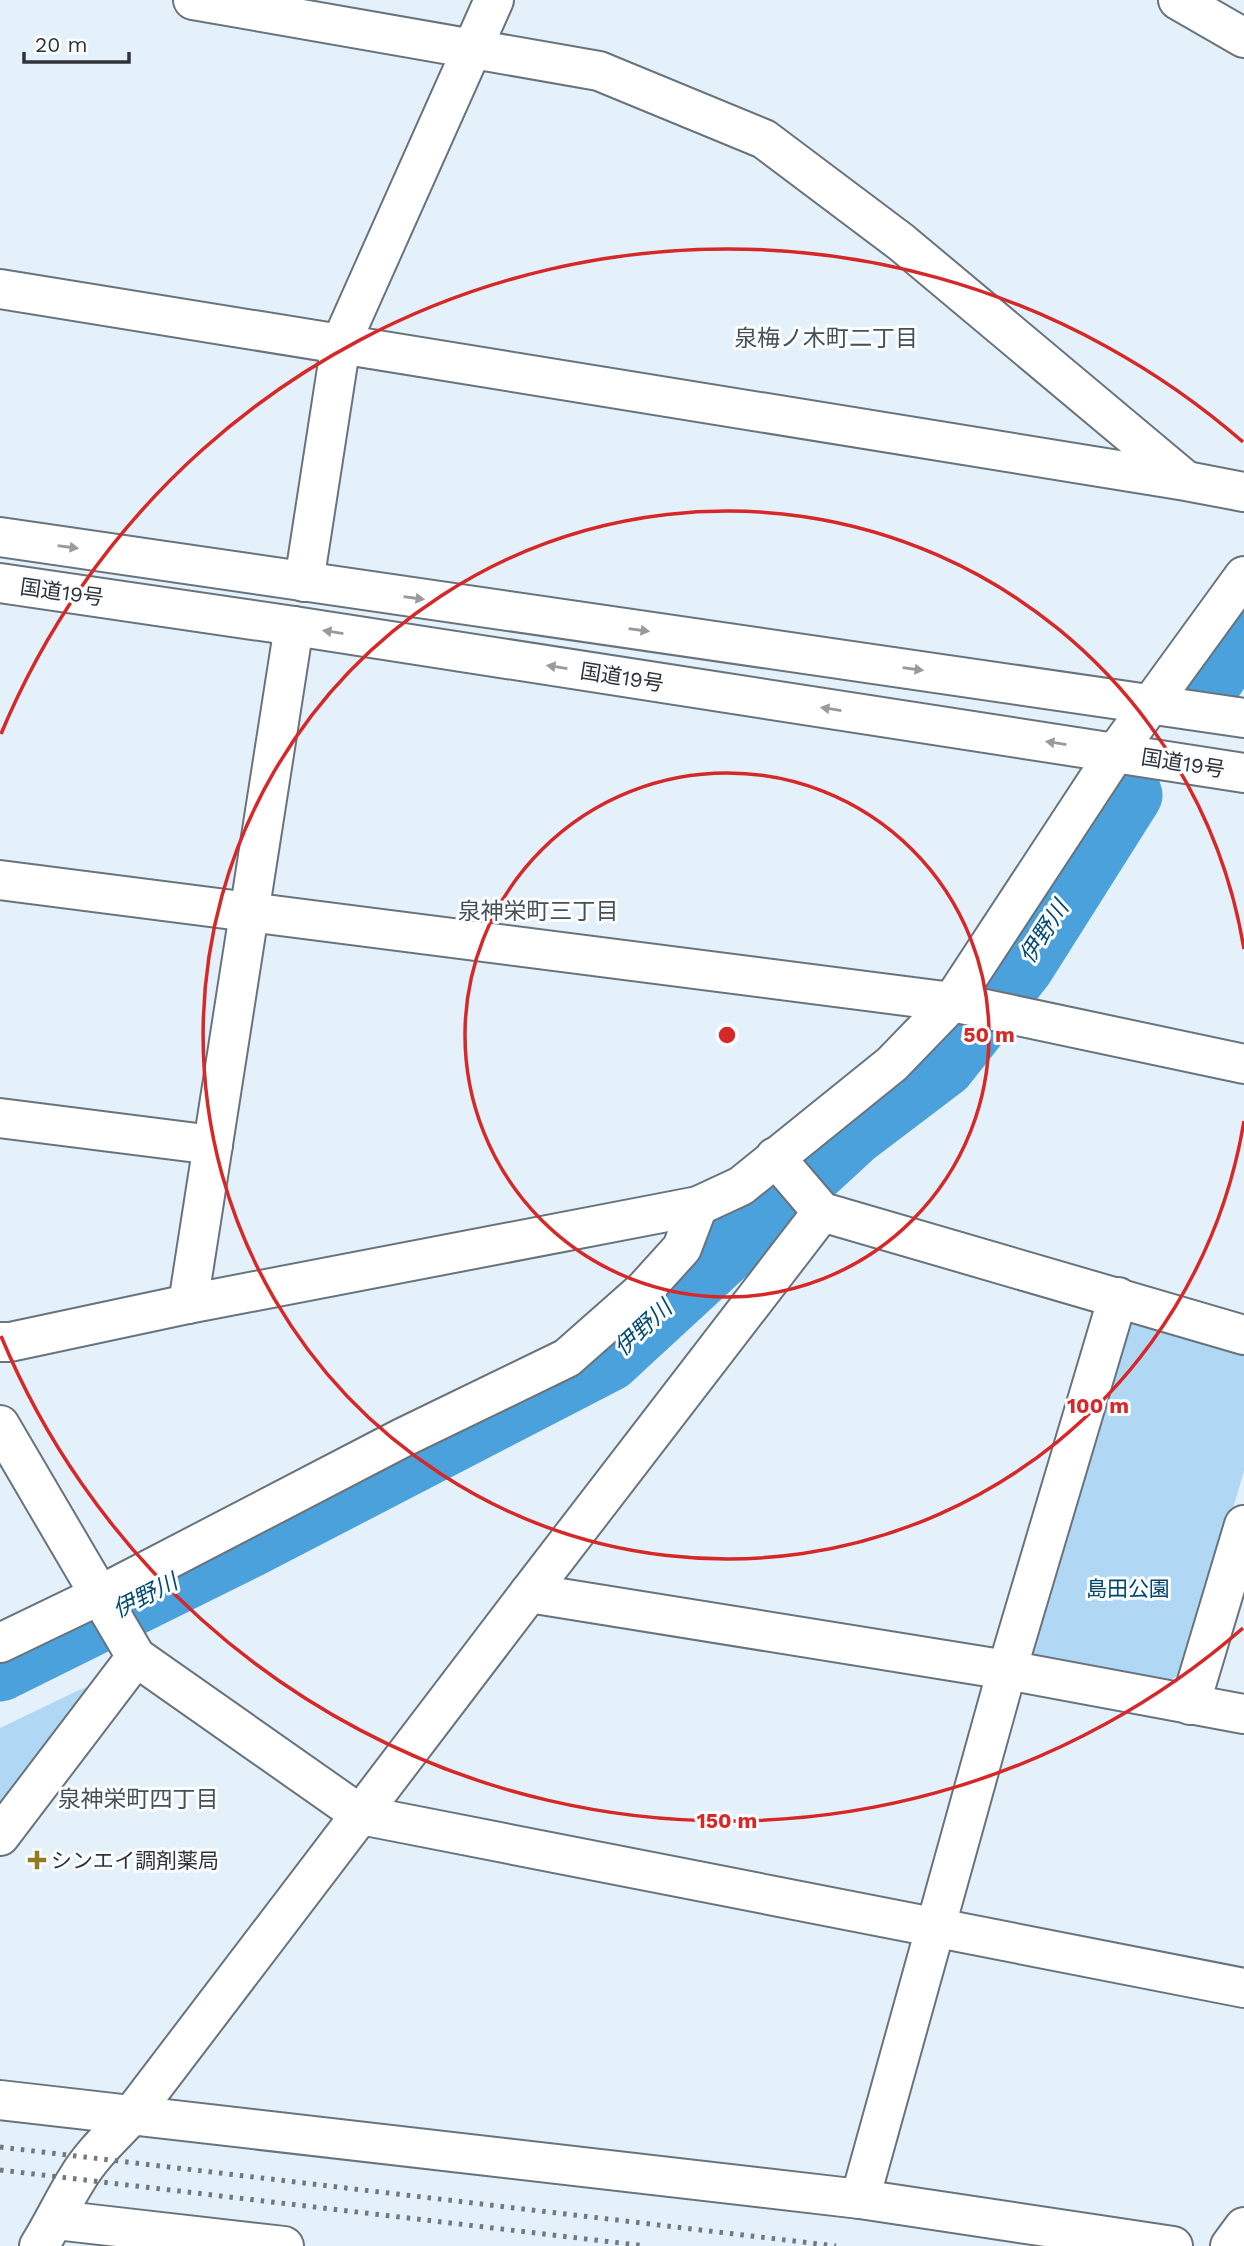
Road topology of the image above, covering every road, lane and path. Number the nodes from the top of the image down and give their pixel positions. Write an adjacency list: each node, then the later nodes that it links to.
1 (193, 0): 5 (main road)
2 (494, 0): 5 (main road)
3 (1178, 0): 4 (main road)
4 (1244, 38)
5 (472, 48): 7 (main road); 8 (main road)
6 (0, 289): 7 (main road)
7 (341, 342): 8 (main road); 12 (main road)
8 (1186, 481): 9 (main road)
9 (1244, 492)
10 (0, 537): 12 (main road, one-way to 12)
11 (1244, 576): 15 (main road)
12 (303, 582): 15 (main road, one-way to 15)
13 (0, 583): 14 (main road, 国道19号)
14 (294, 626): 17 (main road, 国道19号, one-way to 14); 20 (main road)
15 (1151, 703): 16 (main road); 17 (main road)
16 (1244, 718)
17 (1116, 752): 18 (main road, 国道19号); 21 (main road)
18 (1244, 773)
19 (0, 880): 20 (main road)
20 (251, 912): 21 (main road); 24 (main road)
21 (952, 1002): 22 (main road); 25 (main road)
22 (1244, 1064)
23 (0, 1118): 24 (main road)
24 (213, 1145): 29 (main road)
25 (775, 1157): 26 (main road); 27 (main road)
26 (698, 1206): 29 (main road); 35 (main road)
27 (822, 1212): 28 (main road); 34 (main road)
28 (1118, 1297): 30 (main road); 38 (main road)
29 (188, 1304): 31 (main road)
30 (1244, 1335)
31 (0, 1342)
32 (0, 1425): 35 (main road)
33 (1244, 1525): 39 (main road)
34 (529, 1592): 38 (main road); 41 (main road)
35 (100, 1595): 36 (main road); 37 (main road)
36 (0, 1643)
37 (135, 1657): 41 (main road); 42 (main road)
38 (1007, 1670): 39 (main road); 43 (main road)
39 (1190, 1705): 40 (main road)
40 (1244, 1714)
41 (361, 1815): 43 (main road); 46 (main road)
42 (0, 1836)
43 (937, 1928): 44 (main road); 47 (main road)
44 (1244, 1988)
45 (0, 2100): 46 (main road)
46 (131, 2116): 47 (main road); 49 (main road)
47 (860, 2199): 51 (main road)
48 (1244, 2227): 52 (main road)
49 (47, 2233): 50 (main road)
50 (284, 2246)
51 (1173, 2246)
52 (1230, 2246)

